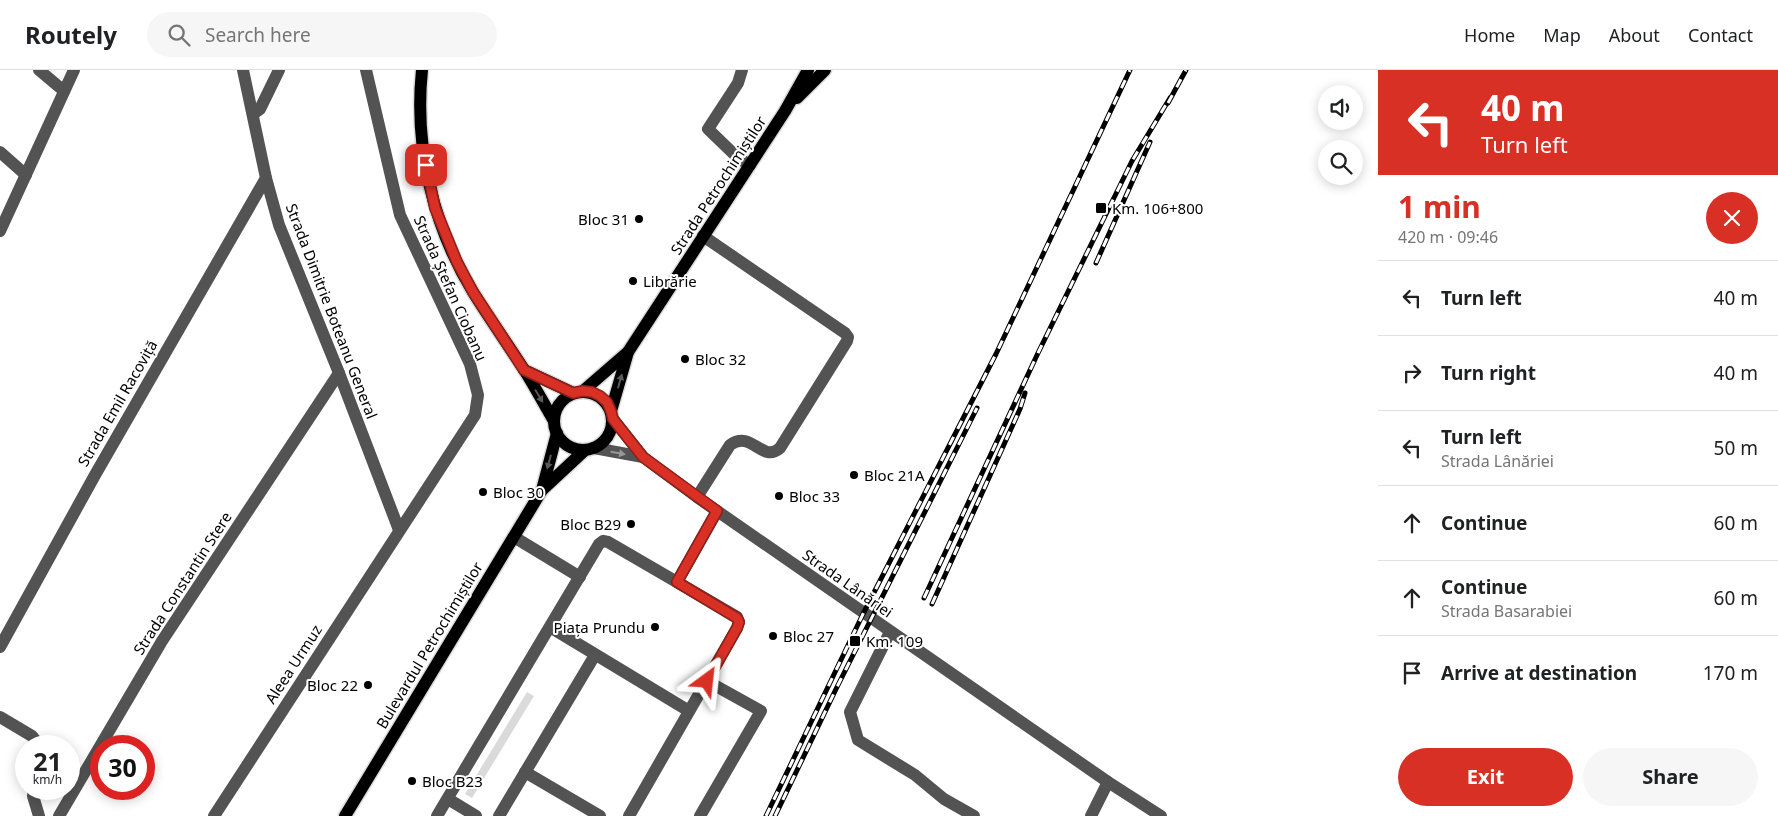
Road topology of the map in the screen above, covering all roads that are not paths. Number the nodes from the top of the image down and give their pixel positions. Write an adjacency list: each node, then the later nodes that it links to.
1 (40, 70): 10 (street)
2 (74, 70): 10 (street)
3 (243, 70): 12 (street, Strada Dimitrie Boteanu General)
4 (279, 70): 12 (street)
5 (366, 70): 30 (street, Strada Ștefan Ciobanu)
6 (422, 70): 20 (main road)
7 (742, 70): 14 (street)
8 (808, 70): 11 (main road)
9 (825, 70): 11 (main road)
10 (64, 91): 15 (street)
11 (785, 111): 14 (main road, Strada Petrochimiștilor)
12 (253, 114): 16 (street, Strada Dimitrie Boteanu General)
13 (0, 152): 15 (street)
14 (750, 165): 18 (main road, Strada Petrochimiștilor)
15 (26, 175): 17 (street)
16 (266, 178): 21 (street, Strada Dimitrie Boteanu General); 36 (street, Strada Emil Racoviță)
17 (0, 231)
18 (703, 236): 19 (main road, Strada Petrochimiștilor); 28 (street)
19 (628, 352): 22 (main road, Strada Petrochimiștilor); 23 (main road, Strada Petrochimiștilor, one-way to 19)
20 (524, 370): 22 (main road); 24 (main road, one-way to 24)
21 (339, 373): 30 (street, Strada Dimitrie Boteanu General); 47 (street, Strada Constantin Stere)
22 (578, 392): 23 (main road); 24 (main road)
23 (612, 415): 25 (main road); 26 (street)
24 (555, 427): 25 (main road); 27 (main road, Bulevardul Petrochimiștilor, one-way to 27)
25 (590, 449): 26 (street, one-way to 26); 27 (main road, Bulevardul Petrochimiștilor)
26 (643, 457): 28 (street, Strada Lânăriei)
27 (542, 490): 31 (main road, Bulevardul Petrochimiștilor)
28 (696, 497): 29 (street, Strada Lânăriei)
29 (717, 511): 33 (street); 35 (street, Strada Lânăriei)
30 (399, 530): 48 (street, Aleea Urmuz)
31 (514, 537): 32 (street); 49 (main road, Bulevardul Petrochimiștilor)
32 (580, 578): 33 (street); 34 (street)
33 (677, 582): 38 (street)
34 (550, 627): 37 (street); 44 (street)
35 (890, 632): 43 (street, Strada Lânăriei); 56 (street)
36 (0, 647)
37 (596, 655): 39 (street); 42 (street)
38 (707, 681): 39 (street); 55 (street)
39 (689, 711): 54 (street)
40 (0, 717): 41 (street)
41 (30, 735)
42 (526, 772): 52 (street); 53 (street)
43 (1108, 782): 57 (street); 58 (street, Strada Lânăriei)
44 (448, 798): 50 (street); 51 (street)
45 (34, 800): 46 (street)
46 (39, 816)
47 (59, 816)
48 (214, 816)
49 (345, 816)
50 (437, 816)
51 (476, 816)
52 (499, 816)
53 (600, 816)
54 (629, 816)
55 (700, 816)
56 (974, 816)
57 (1091, 816)
58 (1161, 816)

